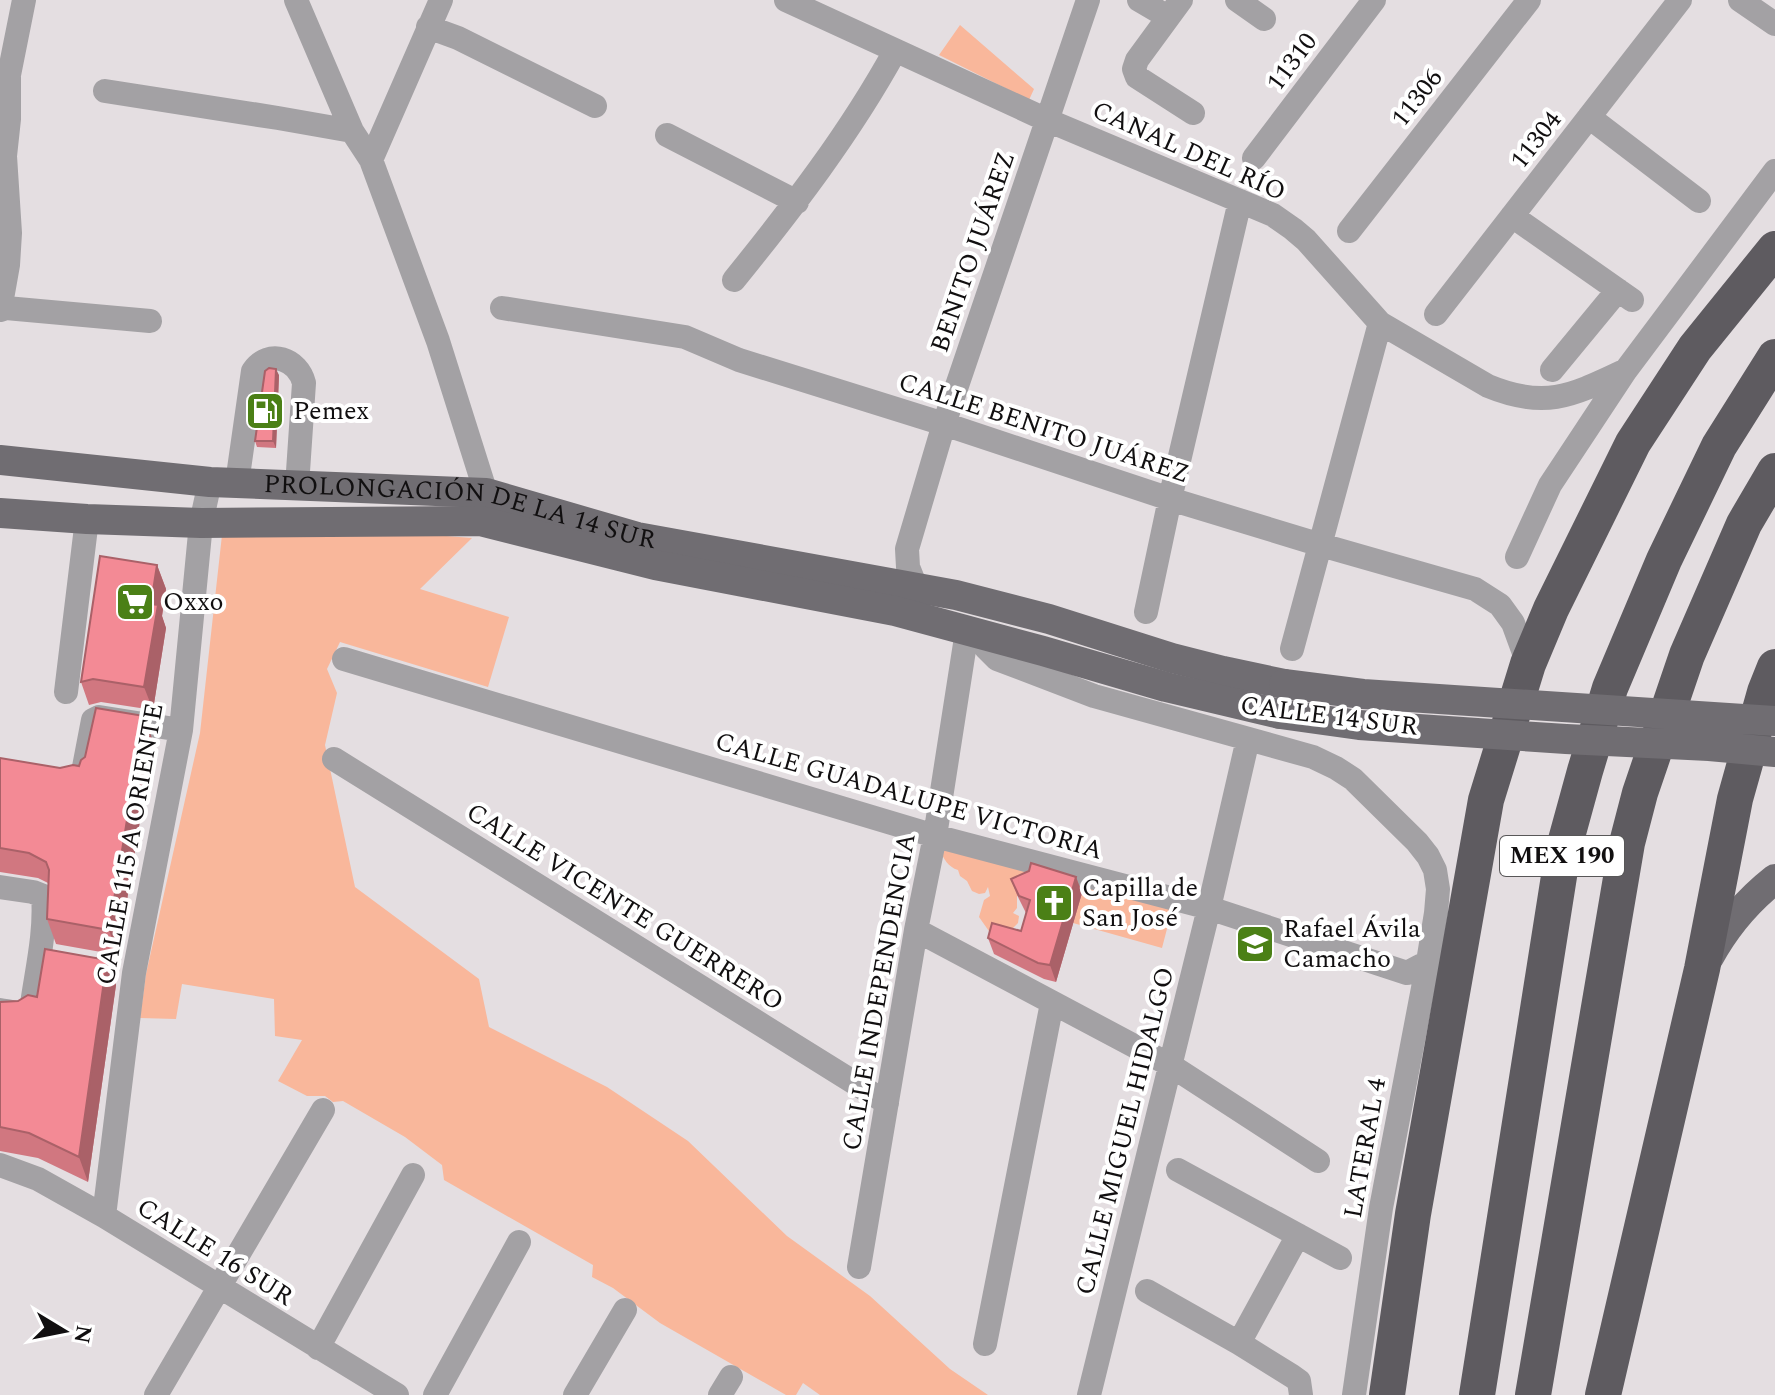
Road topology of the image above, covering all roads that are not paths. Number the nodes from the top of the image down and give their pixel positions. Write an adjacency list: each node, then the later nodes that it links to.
1 (296, 0): 22 (street)
2 (441, 0): 15 (street)
3 (786, 0): 16 (street, CANAL DEL RÍO)
4 (1088, 0): 21 (street, BENITO JUÁREZ)
5 (1139, 0): 11 (street)
6 (1237, 0): 13 (street)
7 (1374, 0): 25 (street, 11310)
8 (1529, 0): 32 (street, 11306)
9 (1680, 0): 20 (street, 11304)
10 (1740, 0): 14 (street)
11 (1175, 9): 19 (street)
12 (15, 11): 24 (street)
13 (1264, 19)
14 (1775, 24)
15 (428, 27): 18 (street); 26 (street)
16 (895, 51): 21 (street, CANAL DEL RÍO); 30 (street)
17 (105, 91): 22 (street)
18 (595, 106)
19 (1193, 113)
20 (1589, 117): 29 (street); 31 (street, 11304)
21 (1047, 120): 28 (street, CANAL DEL RÍO); 43 (street, BENITO JUÁREZ)
22 (352, 131): 26 (street)
23 (667, 135): 30 (street)
24 (2, 155): 36 (street)
25 (1254, 158)
26 (371, 160): 48 (street)
27 (1775, 171): 42 (street)
28 (1240, 201): 39 (street, CANAL DEL RÍO); 49 (street)
29 (1699, 201)
30 (797, 202): 34 (street)
31 (1512, 216): 37 (street, 11304); 41 (street)
32 (1349, 231)
33 (1775, 249): 61 (highway)
34 (734, 280)
35 (502, 308): 43 (street, CALLE BENITO JUÁREZ)
36 (0, 310): 38 (street)
37 (1436, 314)
38 (150, 321)
39 (1380, 323): 42 (street, CANAL DEL RÍO); 53 (street)
40 (1775, 357): 108 (highway, MEX 190)
41 (1552, 370)
42 (1626, 370): 54 (street)
43 (944, 424): 49 (street, CALLE BENITO JUÁREZ); 55 (street, BENITO JUÁREZ)
44 (0, 460): 46 (main road, PROLONGACIÓN DE LA 14 SUR)
45 (1775, 471): 109 (highway, MEX 190)
46 (223, 482): 47 (main road, PROLONGACIÓN DE LA 14 SUR); 47 (street, CALLE 115 A ORIENTE); 52 (street, CALLE 115 A ORIENTE)
47 (297, 486): 48 (main road, PROLONGACIÓN DE LA 14 SUR)
48 (486, 493): 55 (main road, PROLONGACIÓN DE LA 14 SUR)
49 (1170, 499): 53 (street, CALLE BENITO JUÁREZ); 57 (street)
50 (0, 513): 51 (main road, PROLONGACIÓN DE LA 14 SUR)
51 (87, 519): 52 (main road, PROLONGACIÓN DE LA 14 SUR); 63 (street)
52 (201, 523): 56 (main road, PROLONGACIÓN DE LA 14 SUR); 65 (street, CALLE 115 A ORIENTE)
53 (1321, 545): 59 (street); 61 (street, CALLE BENITO JUÁREZ)
54 (1517, 557)
55 (916, 587): 64 (main road, CALLE 14 SUR, bridge)
56 (895, 611): 58 (main road, CALLE 14 SUR)
57 (1146, 612)
58 (973, 633): 66 (street); 67 (main road, CALLE 14 SUR, bridge); 70 (street, CALLE INDEPENDENCIA)
59 (1292, 649)
60 (344, 659): 70 (street, CALLE GUADALUPE VICTORIA)
61 (1528, 664): 75 (highway)
62 (1775, 667): 77 (highway)
63 (66, 692)
64 (1775, 721)
65 (181, 730): 69 (street); 78 (street, CALLE 115 A ORIENTE)
66 (1248, 739): 73 (street, CALLE MIGUEL HIDALGO); 75 (street)
67 (1775, 752)
68 (334, 759): 82 (street, CALLE VICENTE GUERRERO)
69 (57, 775)
70 (935, 836): 73 (street, CALLE GUADALUPE VICTORIA); 74 (street, CALLE INDEPENDENCIA)
71 (1775, 879): 77 (main road)
72 (0, 887): 80 (street)
73 (1209, 908): 75 (street, CALLE GUADALUPE VICTORIA); 81 (street, CALLE MIGUEL HIDALGO)
74 (916, 930): 79 (street); 82 (street, CALLE INDEPENDENCIA)
75 (1443, 964): 88 (highway)
76 (105, 967): 78 (street)
77 (1702, 969): 110 (highway)
78 (134, 973): 89 (street, CALLE 115 A ORIENTE)
79 (1052, 1003): 81 (street); 98 (street)
80 (0, 1010)
81 (1170, 1065): 84 (street); 104 (street, CALLE MIGUEL HIDALGO)
82 (887, 1103): 93 (street, CALLE INDEPENDENCIA)
83 (323, 1110): 94 (street)
84 (1318, 1161)
85 (0, 1165): 89 (street, CALLE 16 SUR)
86 (1178, 1170): 90 (street)
87 (413, 1175): 99 (street)
88 (1397, 1211): 106 (street, LATERAL 4); 107 (highway)
89 (104, 1216): 94 (street, CALLE 16 SUR)
90 (1298, 1235): 92 (street); 97 (street)
91 (519, 1242): 102 (street)
92 (1340, 1258)
93 (859, 1267)
94 (220, 1289): 99 (street, CALLE 16 SUR); 100 (street)
95 (1147, 1291): 97 (street)
96 (625, 1310): 103 (street)
97 (1239, 1343): 105 (street)
98 (985, 1344)
99 (318, 1348): 101 (street, CALLE 16 SUR)
100 (156, 1395)
101 (397, 1395)
102 (435, 1395)
103 (575, 1395)
104 (1089, 1395)
105 (1301, 1395)
106 (1354, 1395)
107 (1387, 1395)
108 (1477, 1395)
109 (1533, 1395)
110 (1603, 1395)

